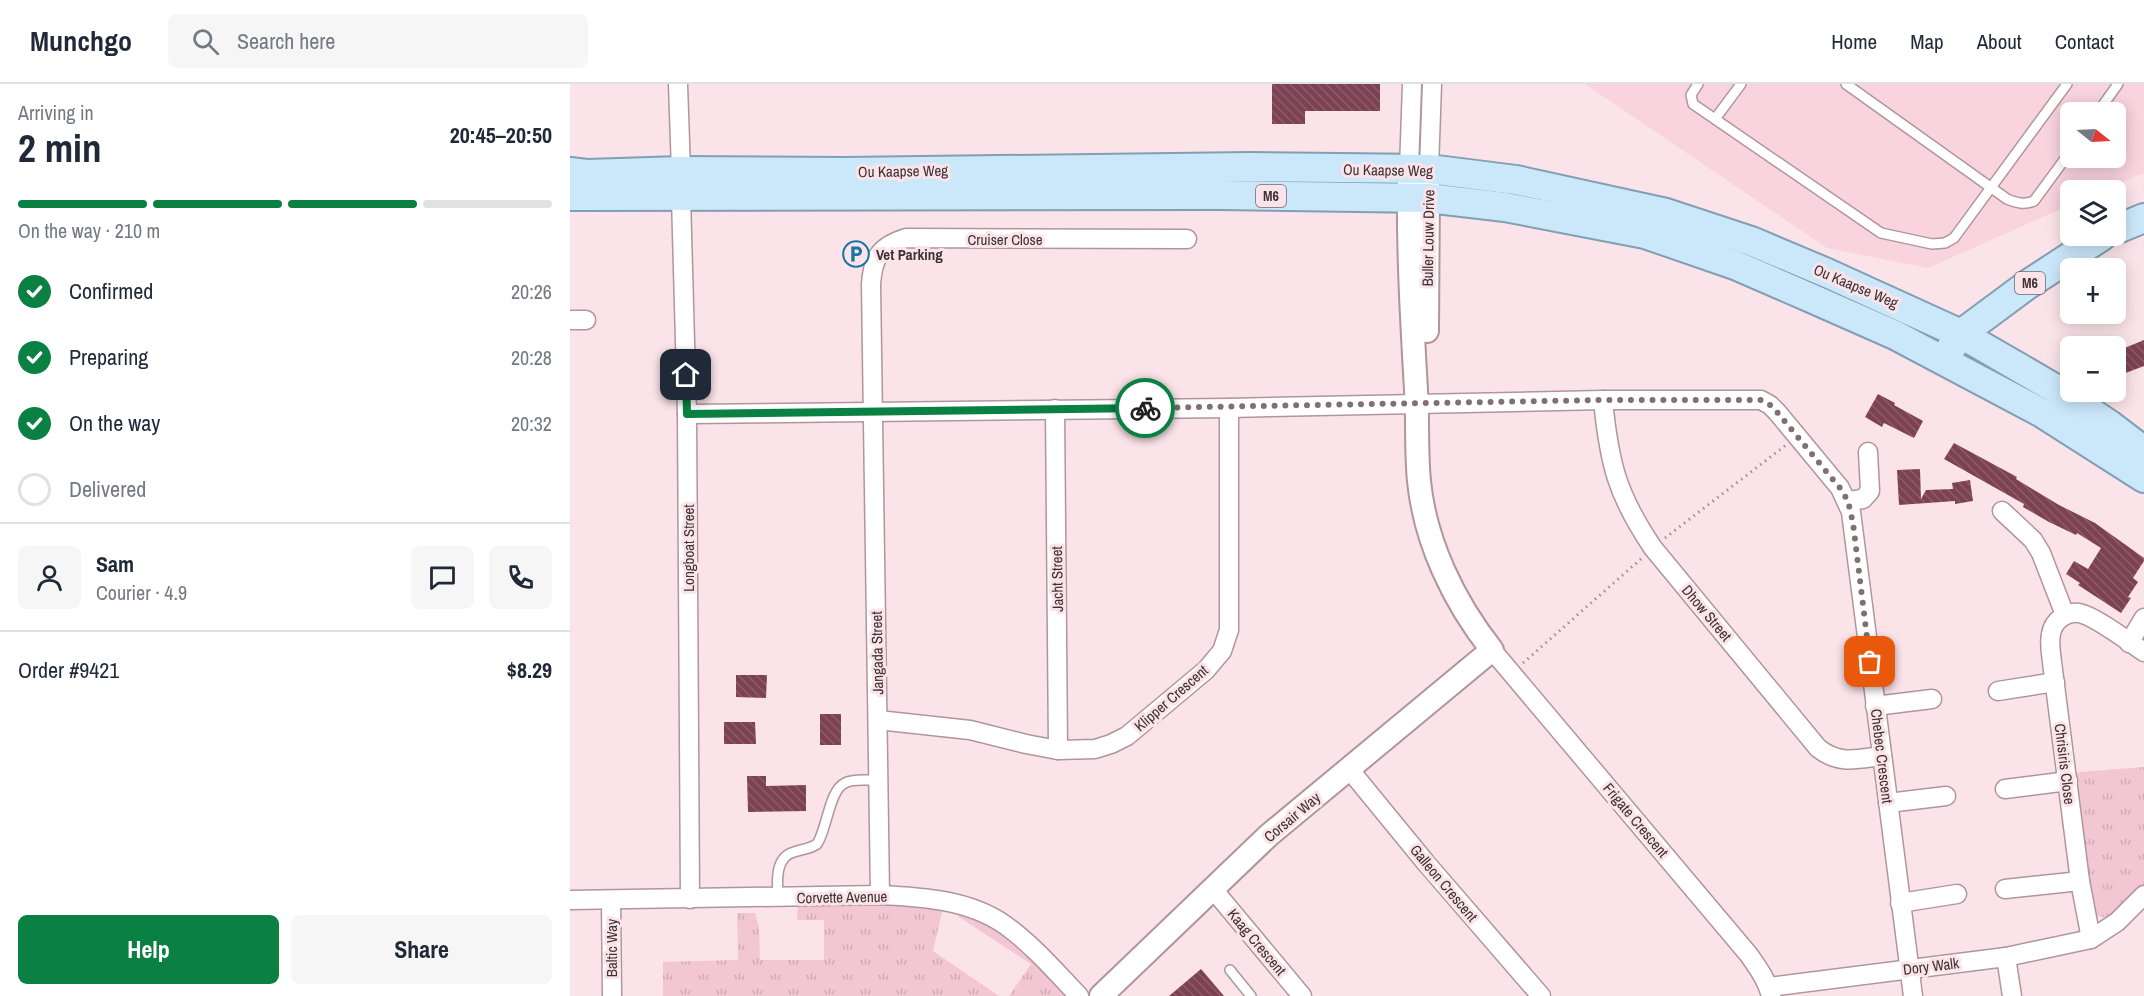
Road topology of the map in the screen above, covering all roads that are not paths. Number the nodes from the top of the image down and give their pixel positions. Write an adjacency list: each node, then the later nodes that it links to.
1 (678, 84): 14 (street, Longboat Street)
2 (1412, 84): 12 (street, Buller Louw Drive)
3 (1432, 84): 12 (street, Buller Louw Drive)
4 (1698, 84): 10 (lane)
5 (1740, 84): 10 (lane)
6 (1846, 84): 15 (lane)
7 (2067, 84): 15 (lane)
8 (2118, 84): 9 (lane)
9 (2105, 102)
10 (1715, 119): 15 (lane)
11 (2060, 166): 15 (lane)
12 (1419, 169): 14 (main road, Ou Kaapse Weg / M6); 17 (street, Buller Louw Drive); 22 (main road, Ou Kaapse Weg / M6)
13 (570, 172): 14 (main road, Ou Kaapse Weg / M6)
14 (681, 184): 16 (main road, Ou Kaapse Weg / M6); 17 (main road, Ou Kaapse Weg / M6); 29 (street, Longboat Street)
15 (1991, 187)
16 (570, 196)
17 (1418, 198): 23 (main road, Ou Kaapse Weg / M6); 24 (street, Buller Louw Drive)
18 (2144, 218): 19 (main road)
19 (2126, 225)
20 (1187, 239): 28 (street, Cruiser Close)
21 (2086, 246): 22 (main road, M6)
22 (1961, 334): 23 (main road, M6); 31 (main road, Ou Kaapse Weg)
23 (1943, 359): 32 (main road, Ou Kaapse Weg)
24 (1416, 398): 25 (street, Chebec Crescent); 26 (street, Chebec Crescent); 38 (street, Buller Louw Drive)
25 (1603, 400): 33 (street, Chebec Crescent); 45 (street, Dhow Street)
26 (1229, 408): 27 (street, Chebec Crescent); 44 (street, Klipper Crescent)
27 (1055, 409): 28 (street, Chebec Crescent); 44 (street, Jacht Street)
28 (874, 411): 29 (street, Chebec Crescent); 43 (street, Jangada Street)
29 (687, 414): 59 (street, Longboat Street)
30 (1868, 452): 33 (street)
31 (2144, 452)
32 (2144, 478)
33 (1848, 501): 42 (street, Chebec Crescent)
34 (2002, 512): 35 (street)
35 (2065, 615): 37 (street); 39 (street, Chrisiris Close)
36 (2144, 618): 37 (street)
37 (2137, 647)
38 (1492, 650): 46 (street, Corsair Way); 67 (street, Frigate Crescent)
39 (2055, 682): 40 (street); 48 (street, Chrisiris Close)
40 (1998, 691)
41 (1932, 699): 42 (street)
42 (1875, 706): 45 (street, Chebec Crescent)
43 (878, 720): 44 (street, Klipper Crescent); 47 (street, Jangada Street)
44 (1058, 750)
45 (1882, 756): 51 (street, Chebec Crescent)
46 (1349, 769): 53 (street, Corsair Way); 73 (street, Galleon Crescent)
47 (878, 780): 56 (street, Jangada Street); 58 (lane)
48 (2068, 780): 49 (street); 52 (street, Chrisiris Close)
49 (2005, 789)
50 (1946, 796): 51 (street)
51 (1888, 803): 62 (street, Chebec Crescent)
52 (2080, 881): 54 (street); 63 (street, Chrisiris Close)
53 (1212, 888): 70 (street, Corsair Way); 72 (street, Kaag Crescent)
54 (2005, 889)
55 (1957, 894): 62 (street)
56 (880, 895): 58 (street, Corvette Avenue); 69 (street, Corvette Avenue)
57 (2144, 895): 63 (street)
58 (777, 897): 59 (street, Corvette Avenue)
59 (690, 899): 61 (street, Corvette Avenue)
60 (570, 900): 61 (street, Corvette Avenue)
61 (611, 900): 68 (street, Baltic Way)
62 (1900, 903): 65 (street, Chebec Crescent)
63 (2091, 939): 64 (street, Dory Walk)
64 (2006, 957): 65 (street, Dory Walk); 75 (street)
65 (1909, 969): 67 (street, Dory Walk); 74 (street, Chebec Crescent)
66 (1230, 970): 71 (lane)
67 (1770, 992)
68 (612, 996)
69 (1079, 996)
70 (1101, 996)
71 (1251, 996)
72 (1302, 996)
73 (1541, 996)
74 (1913, 996)
75 (2012, 996)

